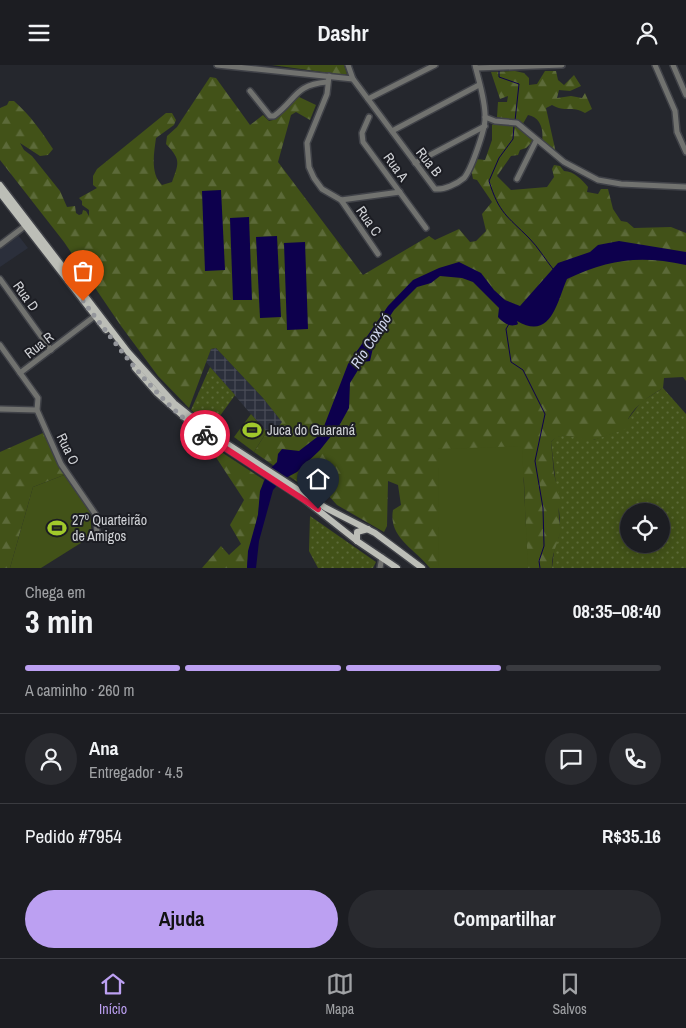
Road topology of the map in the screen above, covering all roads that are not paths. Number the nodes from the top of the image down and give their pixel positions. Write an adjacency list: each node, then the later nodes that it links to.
1 (217, 65): 7 (street)
2 (435, 65): 14 (street)
3 (562, 65): 8 (street)
4 (655, 65): 20 (street)
5 (673, 65): 13 (street)
6 (350, 66): 10 (street, Rua B)
7 (266, 67): 9 (street)
8 (476, 67): 11 (street)
9 (328, 79): 10 (street); 12 (street); 27 (street)
10 (353, 79): 14 (street, Rua B)
11 (479, 85): 16 (street); 18 (street)
12 (250, 91)
13 (686, 95)
14 (368, 99): 18 (street, Rua B)
15 (369, 117): 25 (street, Rua A)
16 (486, 117): 17 (street); 19 (street)
17 (485, 126): 21 (street); 21 (street, Rua B)
18 (392, 131): 21 (street, Rua B)
19 (536, 141): 22 (street); 24 (street)
20 (686, 152)
21 (414, 163)
22 (517, 179)
23 (0, 185): 39 (main road)
24 (686, 187)
25 (400, 192): 27 (street); 29 (street, Rua A)
26 (0, 193): 28 (main road)
27 (341, 201): 31 (street, Rua C)
28 (25, 226): 30 (street); 33 (main road)
29 (426, 228)
30 (0, 245)
31 (378, 254)
32 (0, 279): 35 (street, Rua D)
33 (95, 316): 35 (street, Rua R); 39 (main road)
34 (0, 345): 36 (street, Rua O)
35 (50, 350): 36 (street, Rua R)
36 (20, 373): 38 (street, Rua O)
37 (0, 409): 38 (street)
38 (38, 410): 42 (street, Rua O)
39 (258, 467): 40 (main road)
40 (297, 492): 41 (main road); 43 (main road)
41 (369, 529): 43 (main road); 48 (main road)
42 (96, 534)
43 (357, 541): 44 (main road)
44 (382, 557): 45 (main road); 46 (street)
45 (390, 563): 46 (street); 47 (main road)
46 (381, 568)
47 (397, 568)
48 (421, 568)

